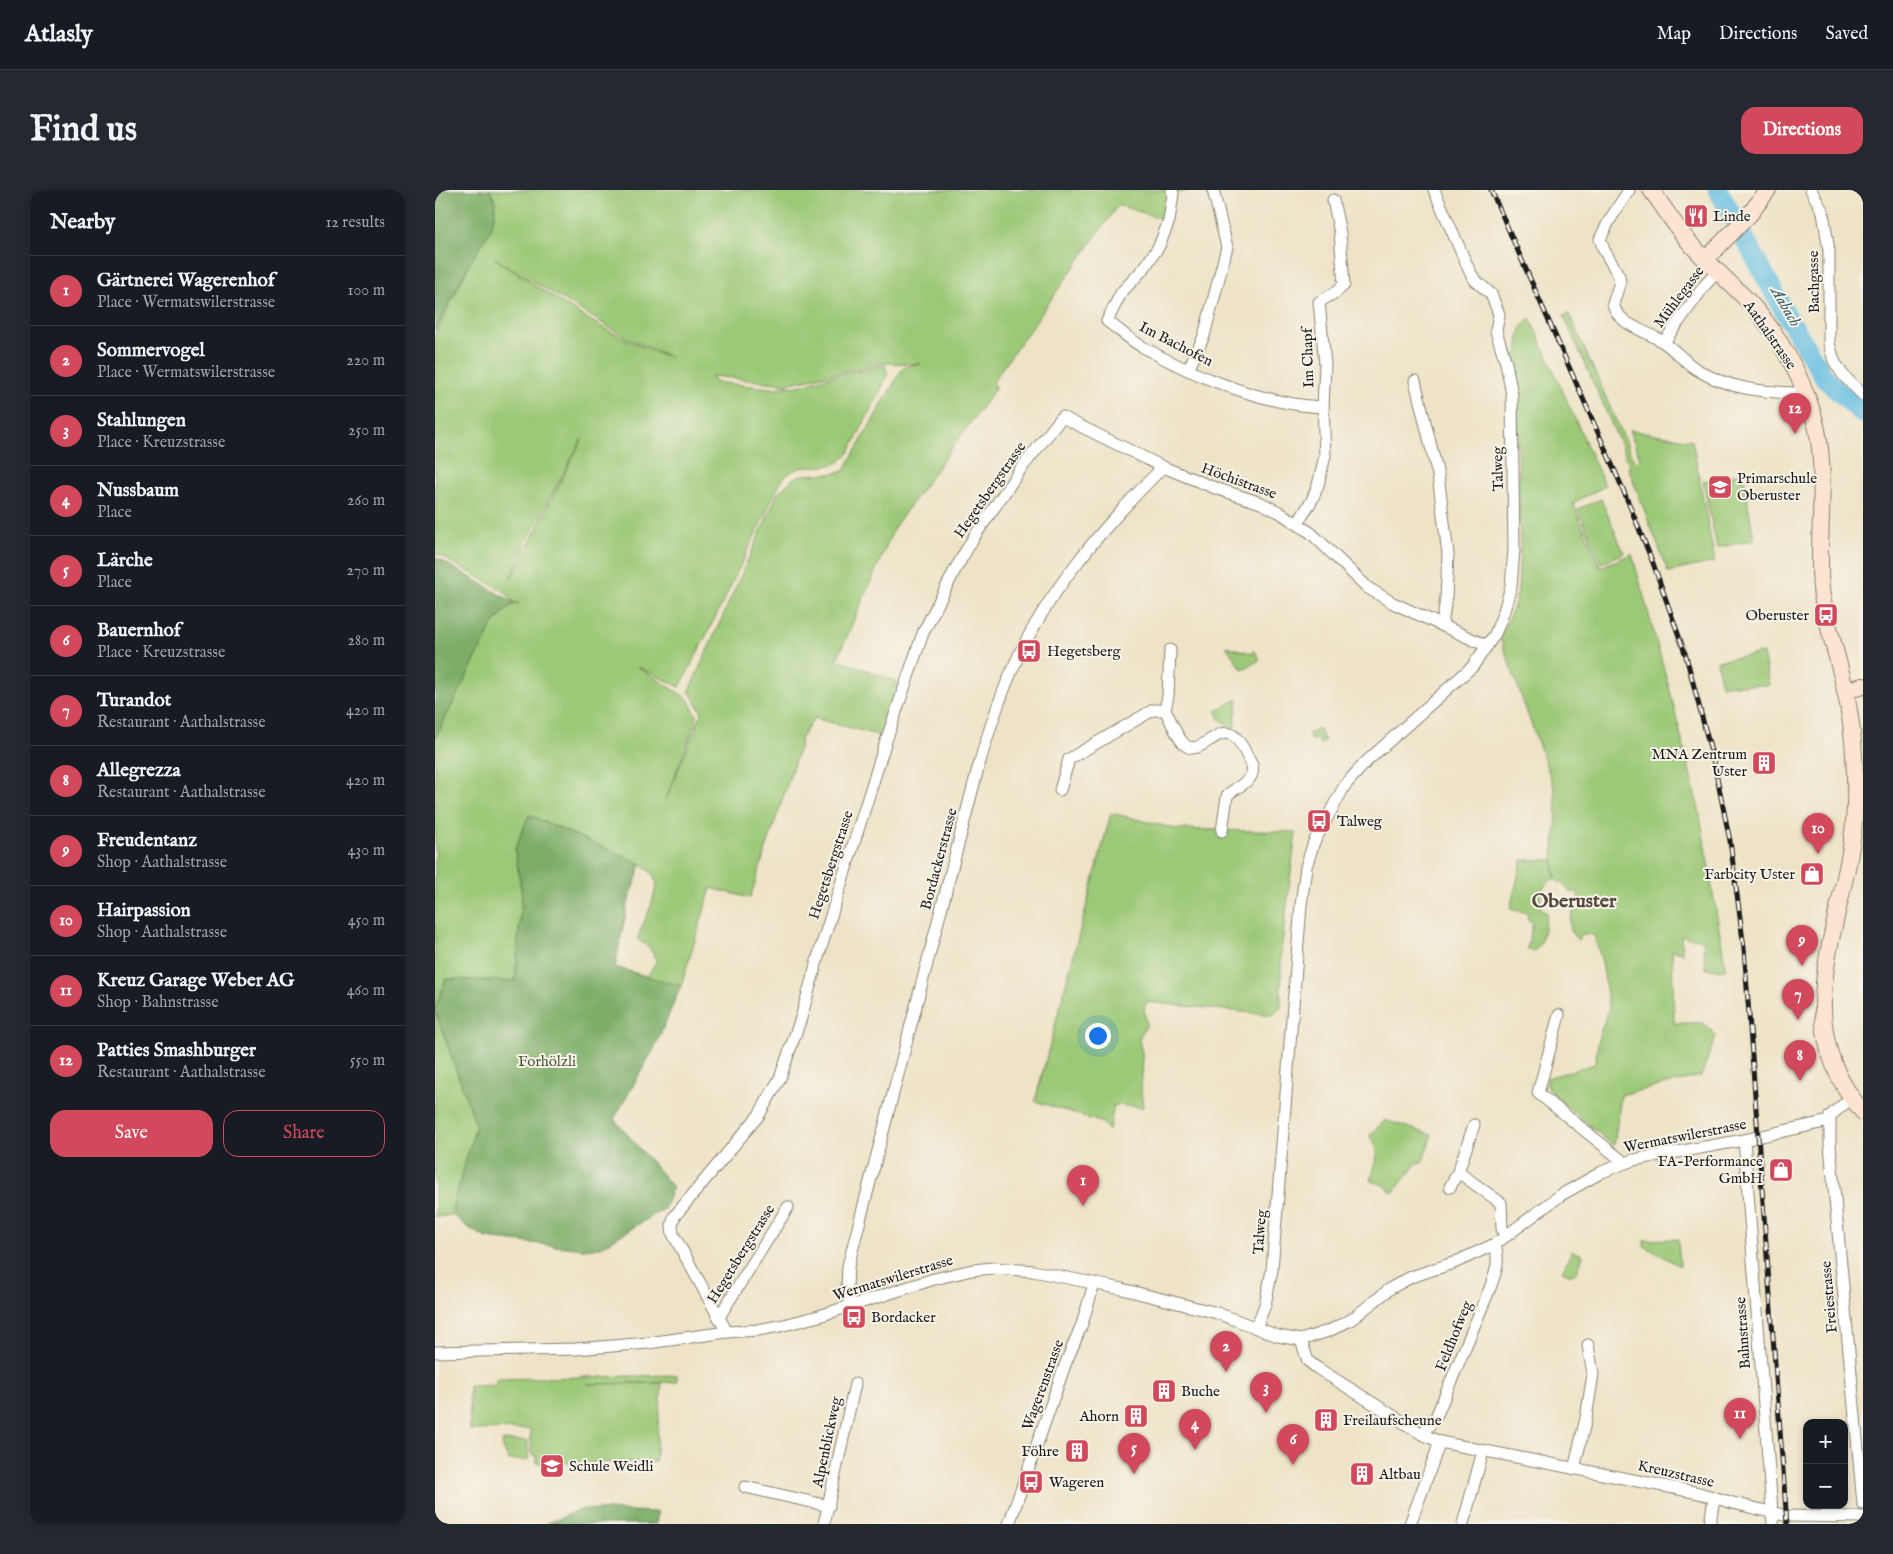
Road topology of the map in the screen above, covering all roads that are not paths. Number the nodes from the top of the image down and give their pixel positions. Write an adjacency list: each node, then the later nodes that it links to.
1 (1172, 190): 12 (street, Im Bachofen)
2 (1213, 190): 12 (street)
3 (1434, 190): 21 (street, Talweg)
4 (1629, 190): 11 (street)
5 (1651, 190): 9 (main road, Aathalstrasse)
6 (1767, 190): 9 (main road)
7 (1811, 190): 15 (street, Bachgasse)
8 (1333, 200): 16 (street, Im Chapf)
9 (1706, 259): 10 (main road, Aathalstrasse)
10 (1718, 271): 11 (street, Mühlegasse); 14 (main road, Aathalstrasse)
11 (1664, 342): 14 (street)
12 (1189, 370): 16 (street, Im Bachofen)
13 (1415, 381): 20 (street)
14 (1806, 393): 24 (main road, Aathalstrasse)
15 (1863, 395)
16 (1323, 408): 19 (street, Im Chapf)
17 (1062, 417): 18 (street, Höchistrasse); 42 (street, Hegetsbergstrasse)
18 (1163, 467): 19 (street, Höchistrasse); 41 (street, Bordackerstrasse)
19 (1298, 523): 20 (street, Höchistrasse)
20 (1442, 625): 21 (street, Höchistrasse)
21 (1487, 646): 43 (street, Talweg)
22 (1169, 650): 25 (street)
23 (1863, 686): 24 (main road)
24 (1845, 691): 29 (main road, Aathalstrasse)
25 (1165, 710): 26 (street); 27 (street)
26 (1060, 790)
27 (1222, 830)
28 (1559, 1015): 34 (street)
29 (1851, 1098): 30 (main road, Aathalstrasse); 31 (street)
30 (1863, 1112)
31 (1829, 1121): 33 (street, Wermatswilerstrasse); 55 (street, Freiestrasse)
32 (1475, 1125): 35 (street)
33 (1744, 1140): 34 (street, Wermatswilerstrasse); 57 (street, Bahnstrasse)
34 (1625, 1163): 38 (street, Wermatswilerstrasse)
35 (1458, 1172): 36 (street); 38 (street)
36 (1450, 1187)
37 (788, 1207): 42 (street, Hegetsbergstrasse)
38 (1506, 1236): 39 (street, Wermatswilerstrasse)
39 (1495, 1244): 45 (street, Wermatswilerstrasse); 49 (street, Feldhofweg)
40 (1094, 1284): 41 (street, Wermatswilerstrasse); 43 (street, Wermatswilerstrasse); 60 (street, Wagerenstrasse)
41 (851, 1306): 44 (street, Wermatswilerstrasse)
42 (719, 1317): 44 (street, Hegetsbergstrasse)
43 (1256, 1328): 45 (street, Wermatswilerstrasse)
44 (727, 1332): 47 (street, Wermatswilerstrasse)
45 (1301, 1340): 49 (street, Kreuzstrasse)
46 (1588, 1345): 52 (street)
47 (435, 1352)
48 (855, 1384): 56 (street, Alpenblickweg)
49 (1422, 1434): 50 (street, Kreuzstrasse)
50 (1440, 1442): 51 (street, Kreuzstrasse); 61 (street)
51 (1483, 1451): 52 (street, Kreuzstrasse); 62 (street)
52 (1574, 1469): 54 (street, Kreuzstrasse)
53 (745, 1487): 56 (street, Alpenblickweg)
54 (1714, 1498): 57 (street, Kreuzstrasse); 63 (street)
55 (1863, 1504)
56 (829, 1506): 59 (street, Alpenblickweg)
57 (1772, 1512): 58 (street, Kreuzstrasse); 64 (street, Bahnstrasse)
58 (1863, 1517)
59 (824, 1524)
60 (1009, 1524)
61 (1410, 1524)
62 (1463, 1524)
63 (1711, 1524)
64 (1773, 1524)

